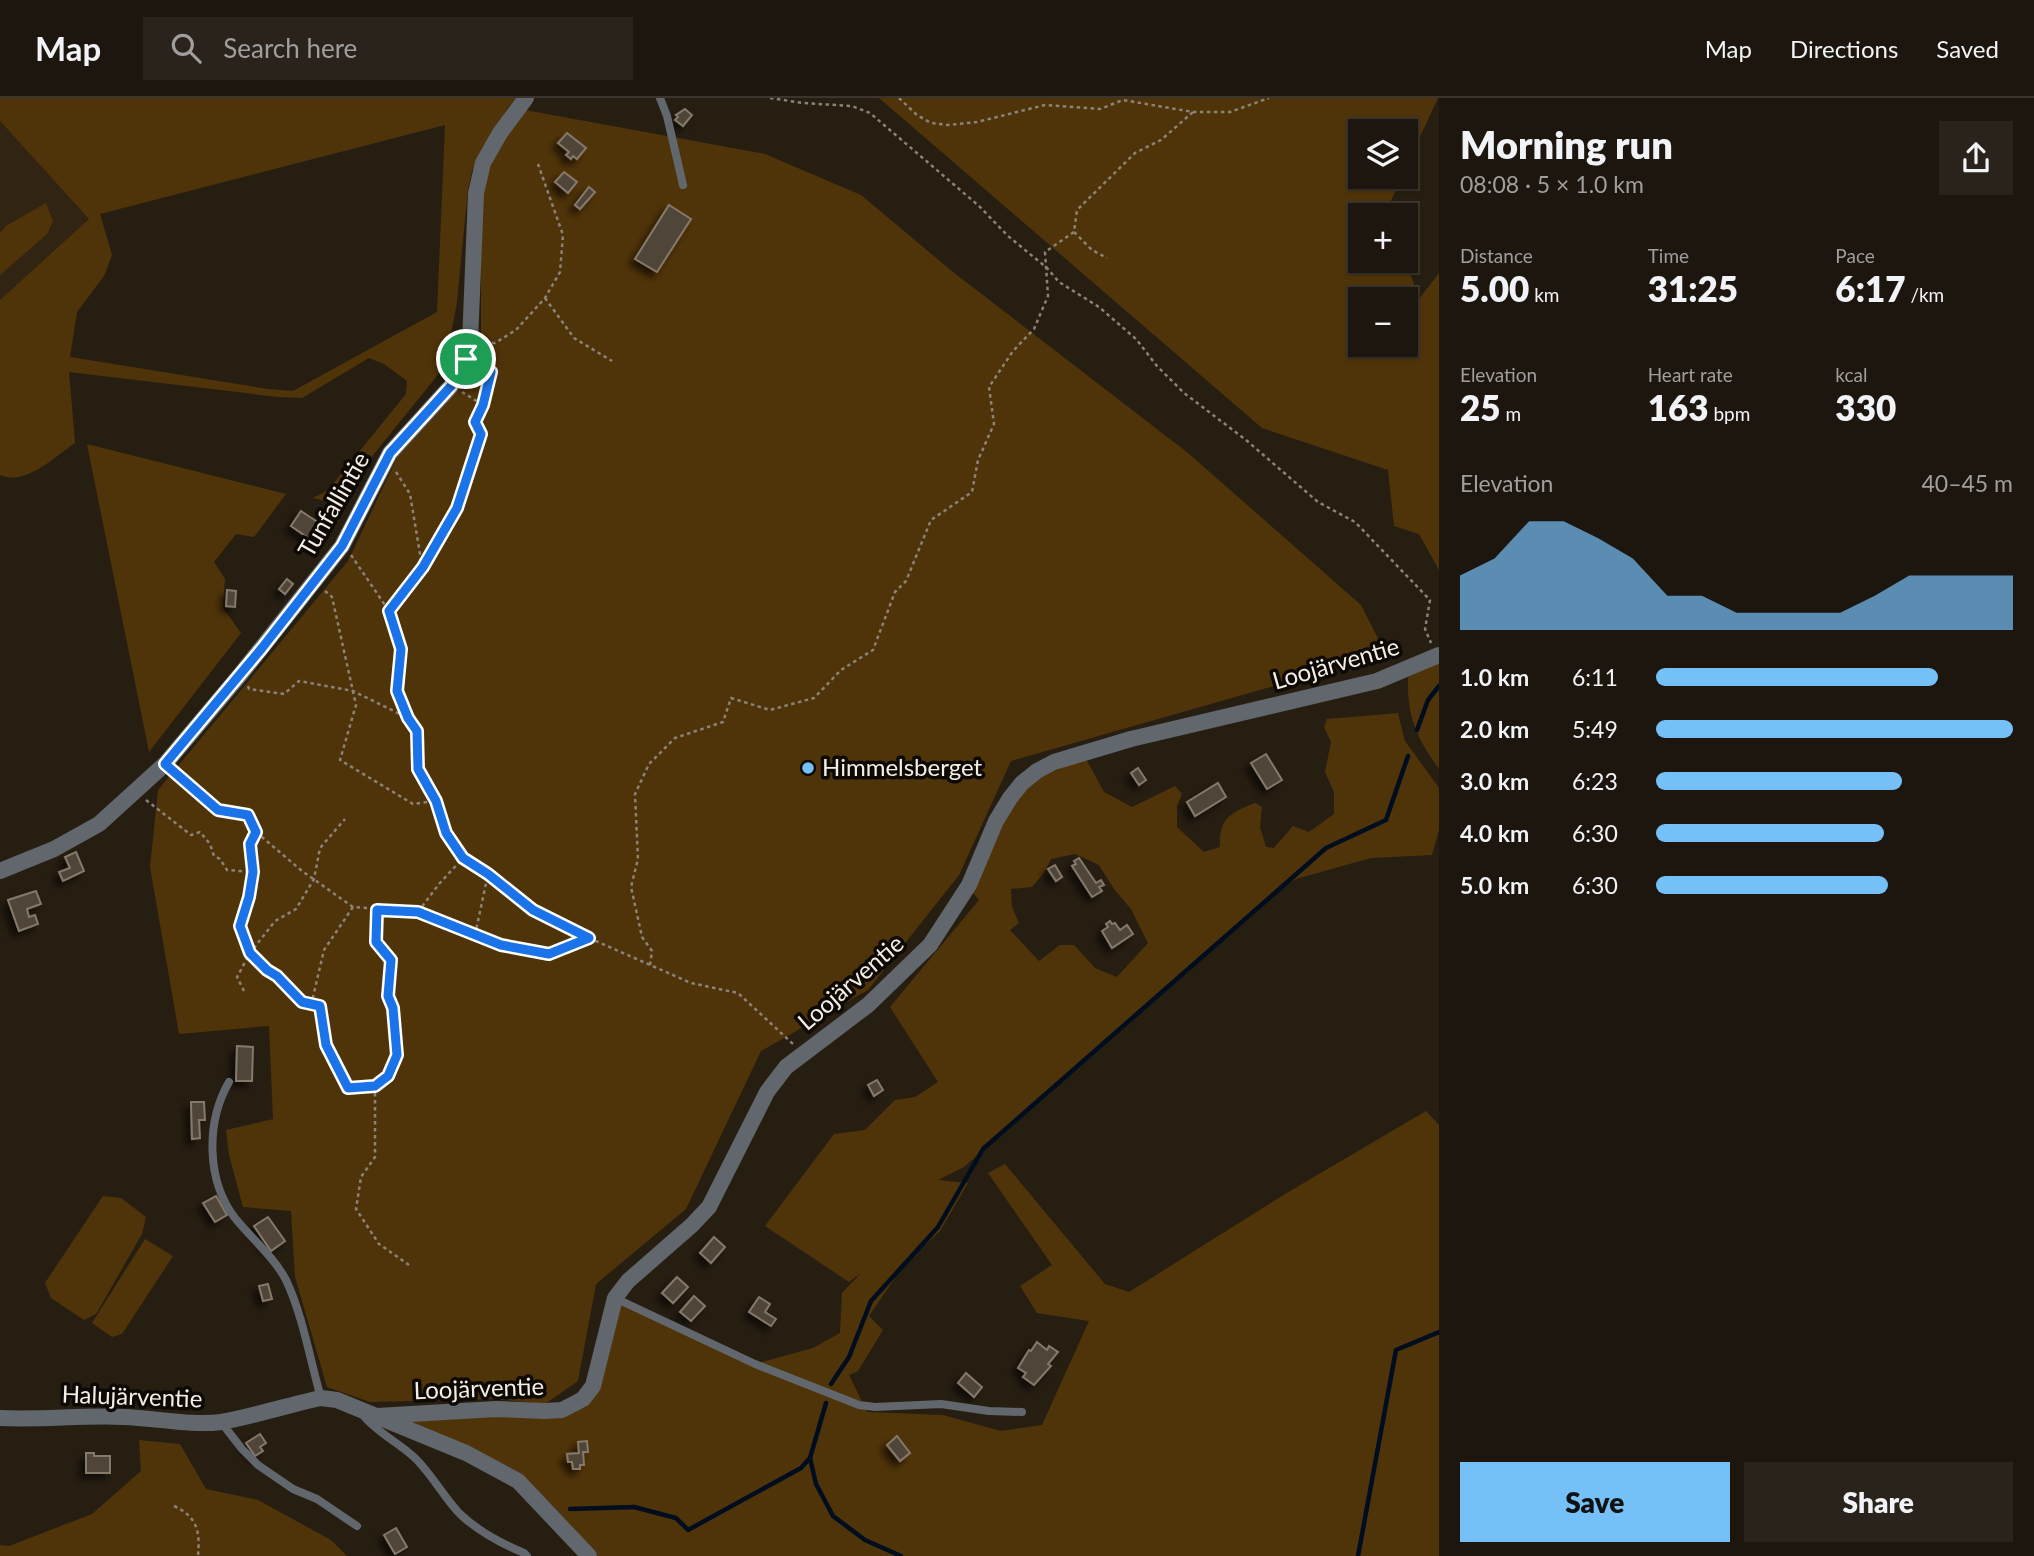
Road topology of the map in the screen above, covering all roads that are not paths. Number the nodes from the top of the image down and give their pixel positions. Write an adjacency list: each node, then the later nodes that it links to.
1 (526, 98): 5 (street, Tunfallintie)
2 (660, 98): 3 (lane)
3 (683, 185)
4 (1438, 655): 7 (street, Loojärventie)
5 (0, 871)
6 (229, 1082): 8 (lane)
7 (615, 1298): 10 (lane); 11 (street, Loojärventie)
8 (321, 1398): 9 (street, Halujärventie); 13 (street, Halujärventie)
9 (356, 1407): 11 (street, Halujärventie); 15 (lane)
10 (1022, 1412)
11 (377, 1416): 16 (street, Halujärventie)
12 (0, 1418): 13 (street, Halujärventie)
13 (221, 1422): 14 (lane)
14 (356, 1526)
15 (527, 1556)
16 (589, 1556)

